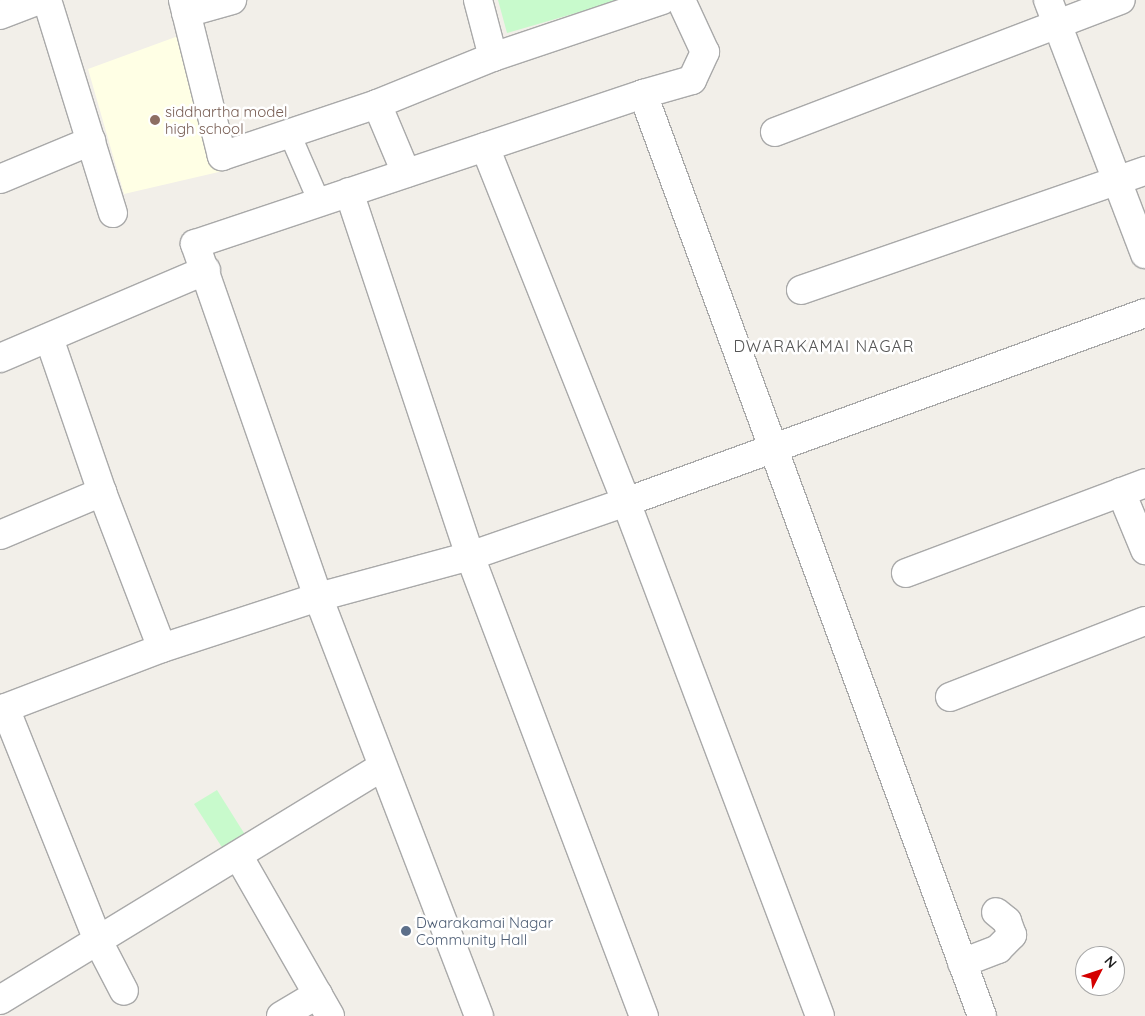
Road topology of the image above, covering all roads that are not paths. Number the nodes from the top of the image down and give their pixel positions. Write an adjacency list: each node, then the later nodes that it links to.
1 (39, 0): 10 (street)
2 (46, 0): 16 (street)
3 (232, 0): 8 (street)
4 (478, 0): 11 (street)
5 (662, 0): 11 (street)
6 (681, 0): 12 (street)
7 (1121, 0): 9 (street)
8 (184, 7): 15 (street)
9 (1052, 12): 14 (street); 21 (street)
10 (0, 16)
11 (493, 57): 13 (street)
12 (643, 94): 17 (street); 31 (street)
13 (377, 104): 15 (street); 19 (street)
14 (775, 132)
15 (289, 133): 23 (street)
16 (90, 141): 20 (street); 24 (street)
17 (485, 147): 19 (street); 34 (street)
18 (1145, 171): 21 (street)
19 (406, 173): 22 (street)
20 (0, 178)
21 (1116, 182): 25 (street); 27 (street)
22 (349, 192): 23 (street); 37 (street)
23 (320, 202): 26 (street)
24 (113, 213)
25 (1145, 254)
26 (206, 270): 29 (street); 39 (street)
27 (801, 290)
28 (1145, 313): 31 (street)
29 (49, 338): 30 (street); 33 (street)
30 (0, 358)
31 (775, 450): 34 (street); 48 (street)
32 (1133, 488): 36 (street); 38 (street)
33 (102, 492): 35 (street); 41 (street)
34 (626, 502): 37 (street); 55 (street)
35 (0, 535)
36 (1145, 550)
37 (470, 556): 39 (street); 54 (street)
38 (906, 572)
39 (318, 597): 41 (street); 44 (street)
40 (1145, 621): 42 (street)
41 (162, 648): 43 (street)
42 (950, 696)
43 (3, 709): 47 (street)
44 (382, 767): 45 (street); 53 (street)
45 (239, 857): 47 (street); 51 (street)
46 (996, 912): 48 (street)
47 (98, 941): 49 (street); 50 (street)
48 (962, 963): 56 (street)
49 (124, 991)
50 (0, 1000)
51 (324, 1005): 52 (street)
52 (281, 1016)
53 (479, 1016)
54 (644, 1016)
55 (820, 1016)
56 (982, 1016)

